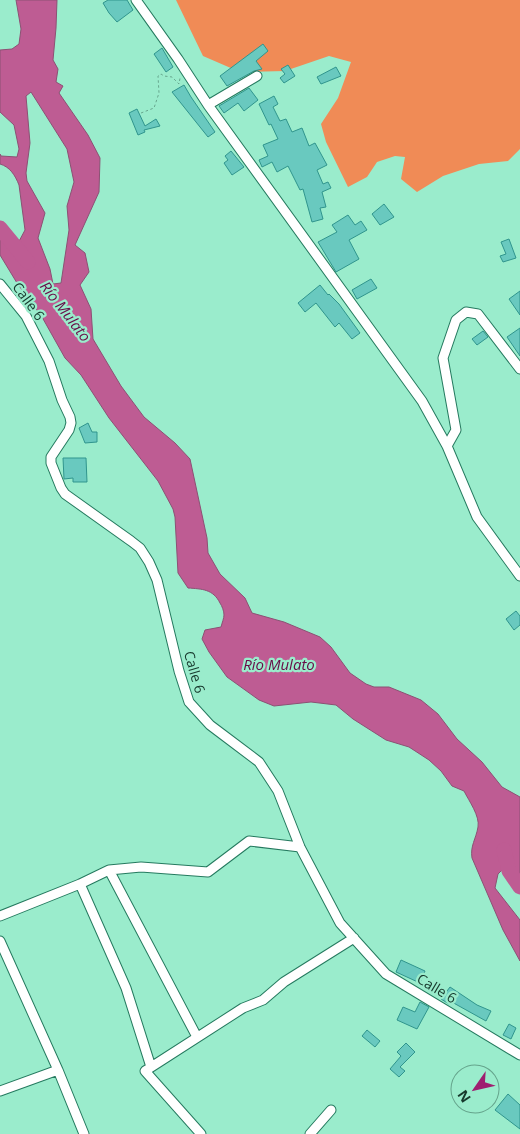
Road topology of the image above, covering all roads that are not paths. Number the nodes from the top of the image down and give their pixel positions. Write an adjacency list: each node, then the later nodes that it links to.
1 (136, 0): 3 (street)
2 (257, 76): 3 (street)
3 (208, 105): 6 (street)
4 (0, 284): 8 (street, Calle 6)
5 (520, 369): 6 (street)
6 (447, 446): 7 (street)
7 (520, 576)
8 (300, 846): 9 (street); 12 (street, Calle 6)
9 (109, 870): 10 (street); 14 (street)
10 (80, 884): 11 (street); 16 (street)
11 (0, 916)
12 (354, 938): 14 (street); 15 (street, Calle 6)
13 (0, 941): 17 (street)
14 (197, 1037): 16 (street)
15 (520, 1055)
16 (151, 1067): 21 (street)
17 (58, 1070): 18 (street); 20 (street)
18 (0, 1091)
19 (331, 1110): 22 (street)
20 (84, 1134)
21 (201, 1134)
22 (310, 1134)

